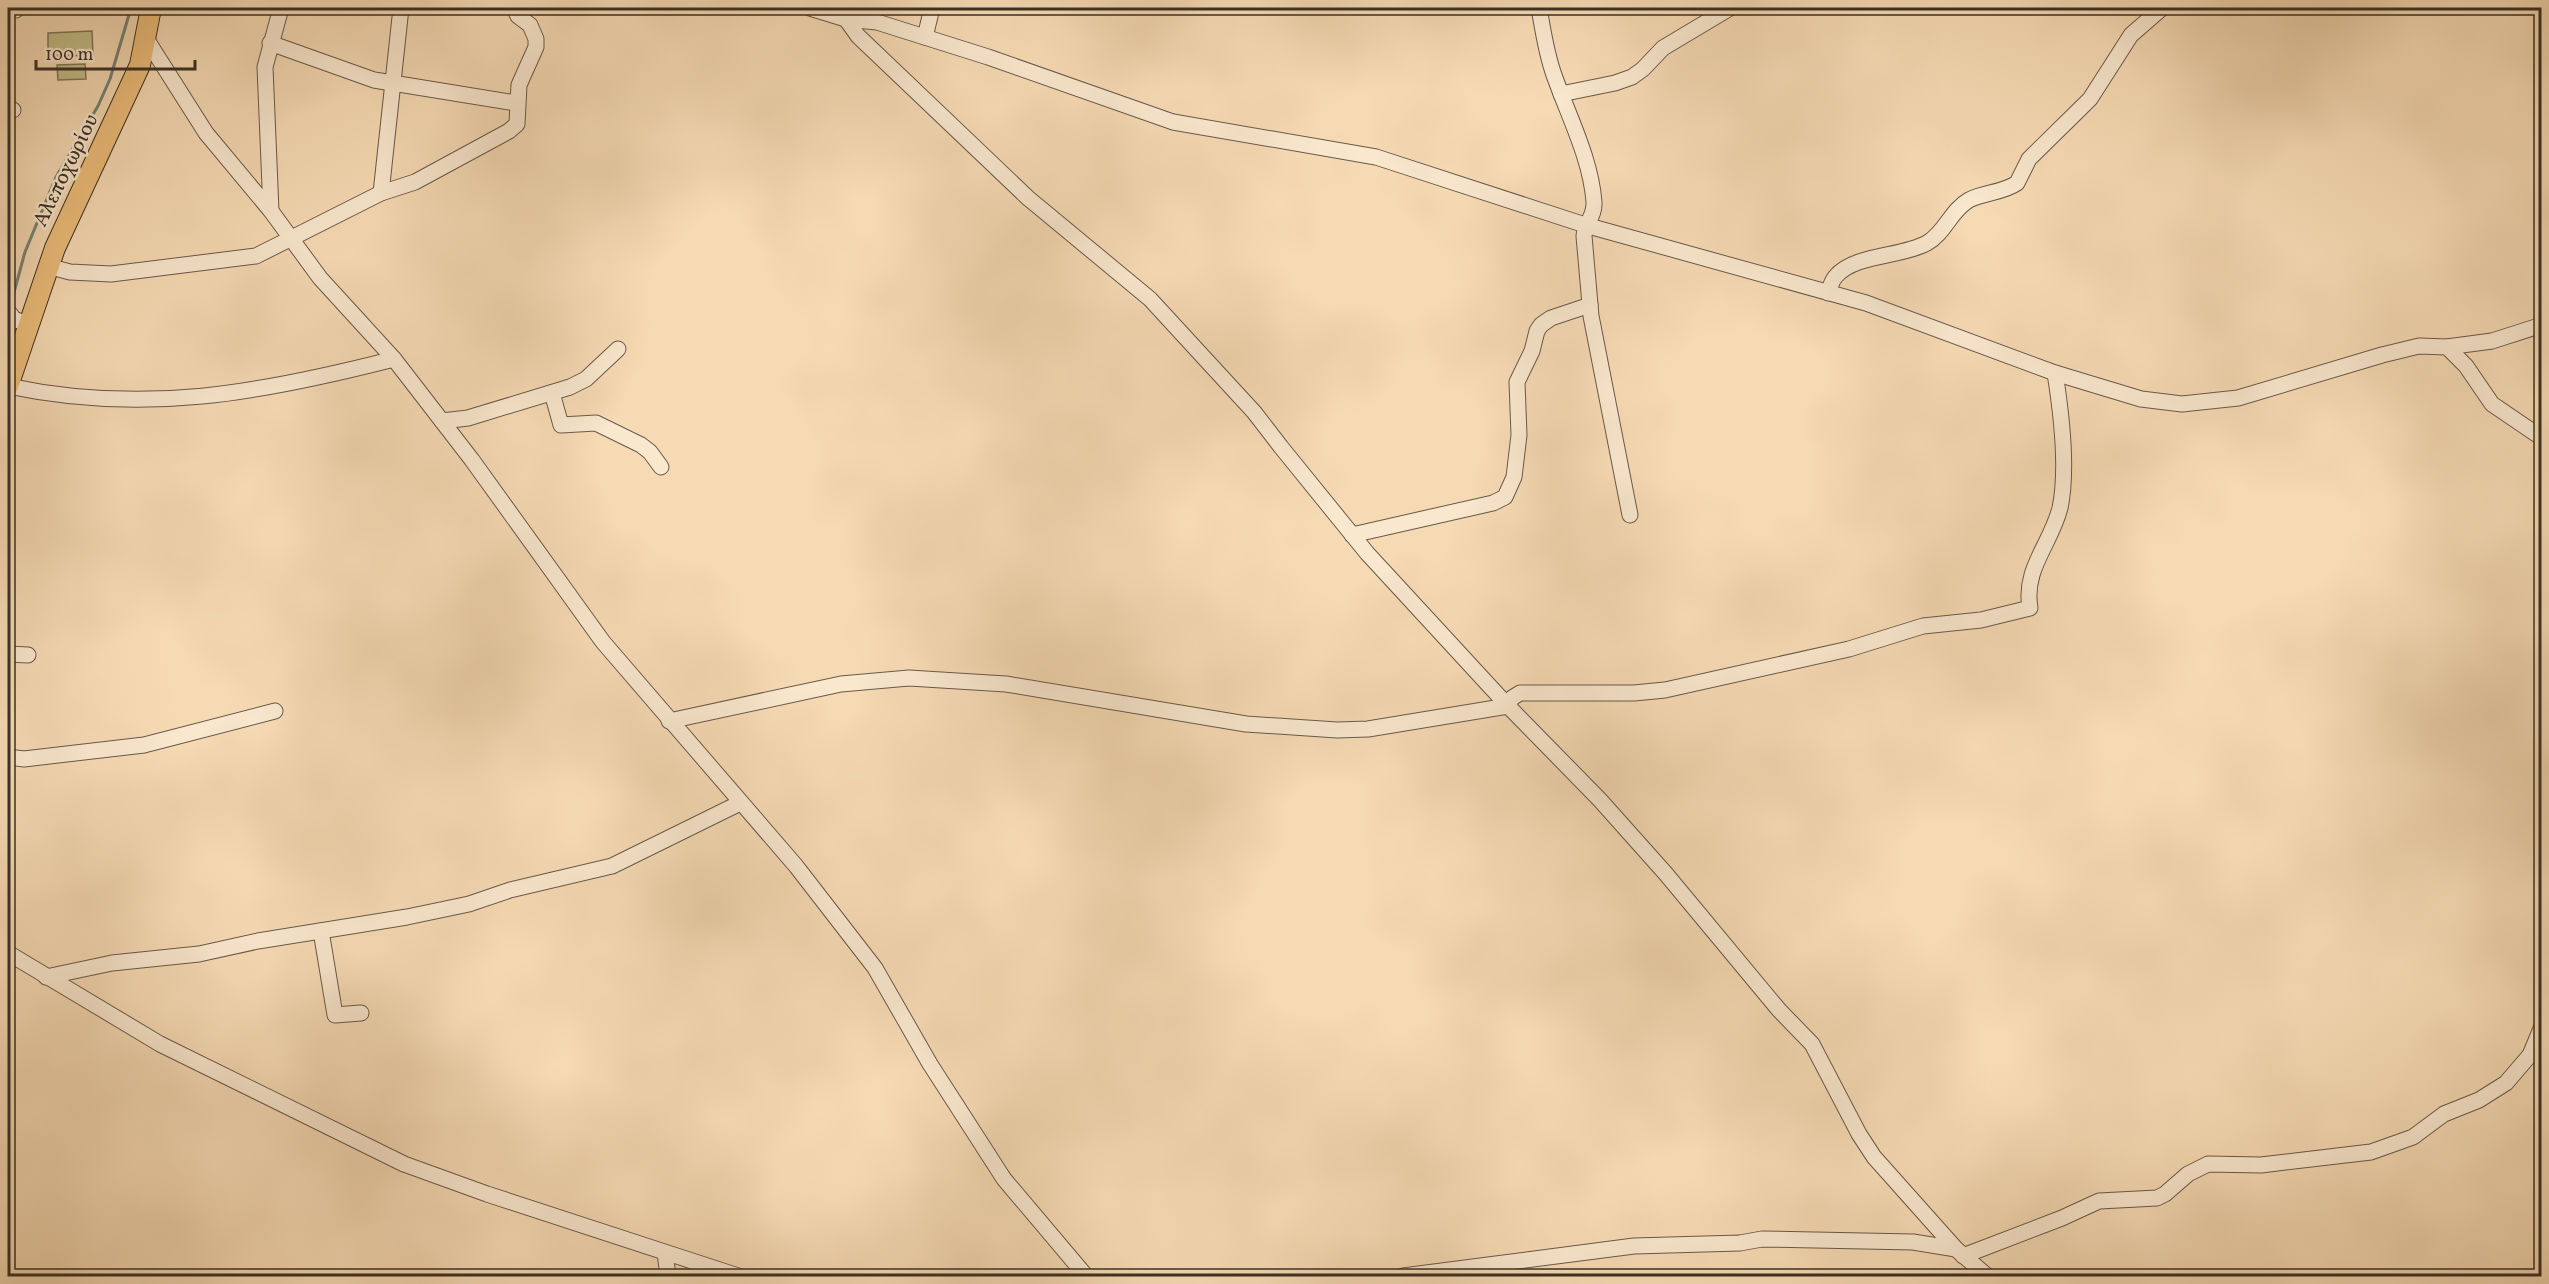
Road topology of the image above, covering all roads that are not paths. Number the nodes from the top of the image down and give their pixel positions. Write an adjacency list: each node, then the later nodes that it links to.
1 (151, 8): 12 (main road, Αλεποχωρίου)
2 (281, 8): 13 (street)
3 (401, 8): 14 (street)
4 (513, 8): 16 (street)
5 (810, 8): 10 (street)
6 (932, 8): 11 (street)
7 (1539, 8): 15 (street)
8 (1730, 8): 15 (street)
9 (2162, 8): 22 (street)
10 (846, 19): 11 (street); 37 (street)
11 (925, 37): 19 (street)
12 (147, 40): 18 (street); 21 (main road, Αλεποχωρίου)
13 (270, 44): 14 (street); 18 (street)
14 (394, 83): 16 (street); 17 (street)
15 (1561, 94): 19 (street)
16 (516, 103): 17 (street)
17 (381, 193): 20 (street)
18 (271, 211): 20 (street)
19 (1585, 225): 22 (street); 23 (street)
20 (292, 240): 21 (street); 29 (street)
21 (47, 266): 25 (main road, Αλεποχωρίου)
22 (1828, 293): 30 (street)
23 (1590, 305): 36 (street); 37 (street)
24 (8, 311): 25 (street)
25 (29, 325): 31 (main road, Αλεποχωρίου)
26 (2541, 325): 27 (street)
27 (2447, 347): 30 (street); 34 (street)
28 (618, 349): 32 (street)
29 (394, 359): 31 (street); 33 (street)
30 (2055, 373): 40 (street)
31 (8, 386)
32 (552, 393): 33 (street); 35 (street)
33 (442, 421): 42 (street)
34 (2541, 438)
35 (661, 467)
36 (1630, 515)
37 (1352, 535): 40 (street)
38 (8, 654): 39 (street)
39 (28, 655)
40 (1508, 706): 42 (street); 50 (street)
41 (275, 711): 43 (street)
42 (669, 721): 44 (street)
43 (8, 757)
44 (740, 803): 45 (street); 54 (street)
45 (321, 931): 47 (street); 48 (street)
46 (8, 954): 47 (street)
47 (46, 977): 51 (street)
48 (360, 1013)
49 (2541, 1026): 50 (street)
50 (1960, 1252): 55 (street); 56 (street)
51 (665, 1253): 52 (street); 53 (street)
52 (669, 1276)
53 (738, 1276)
54 (1086, 1276)
55 (1403, 1276)
56 (1987, 1276)

